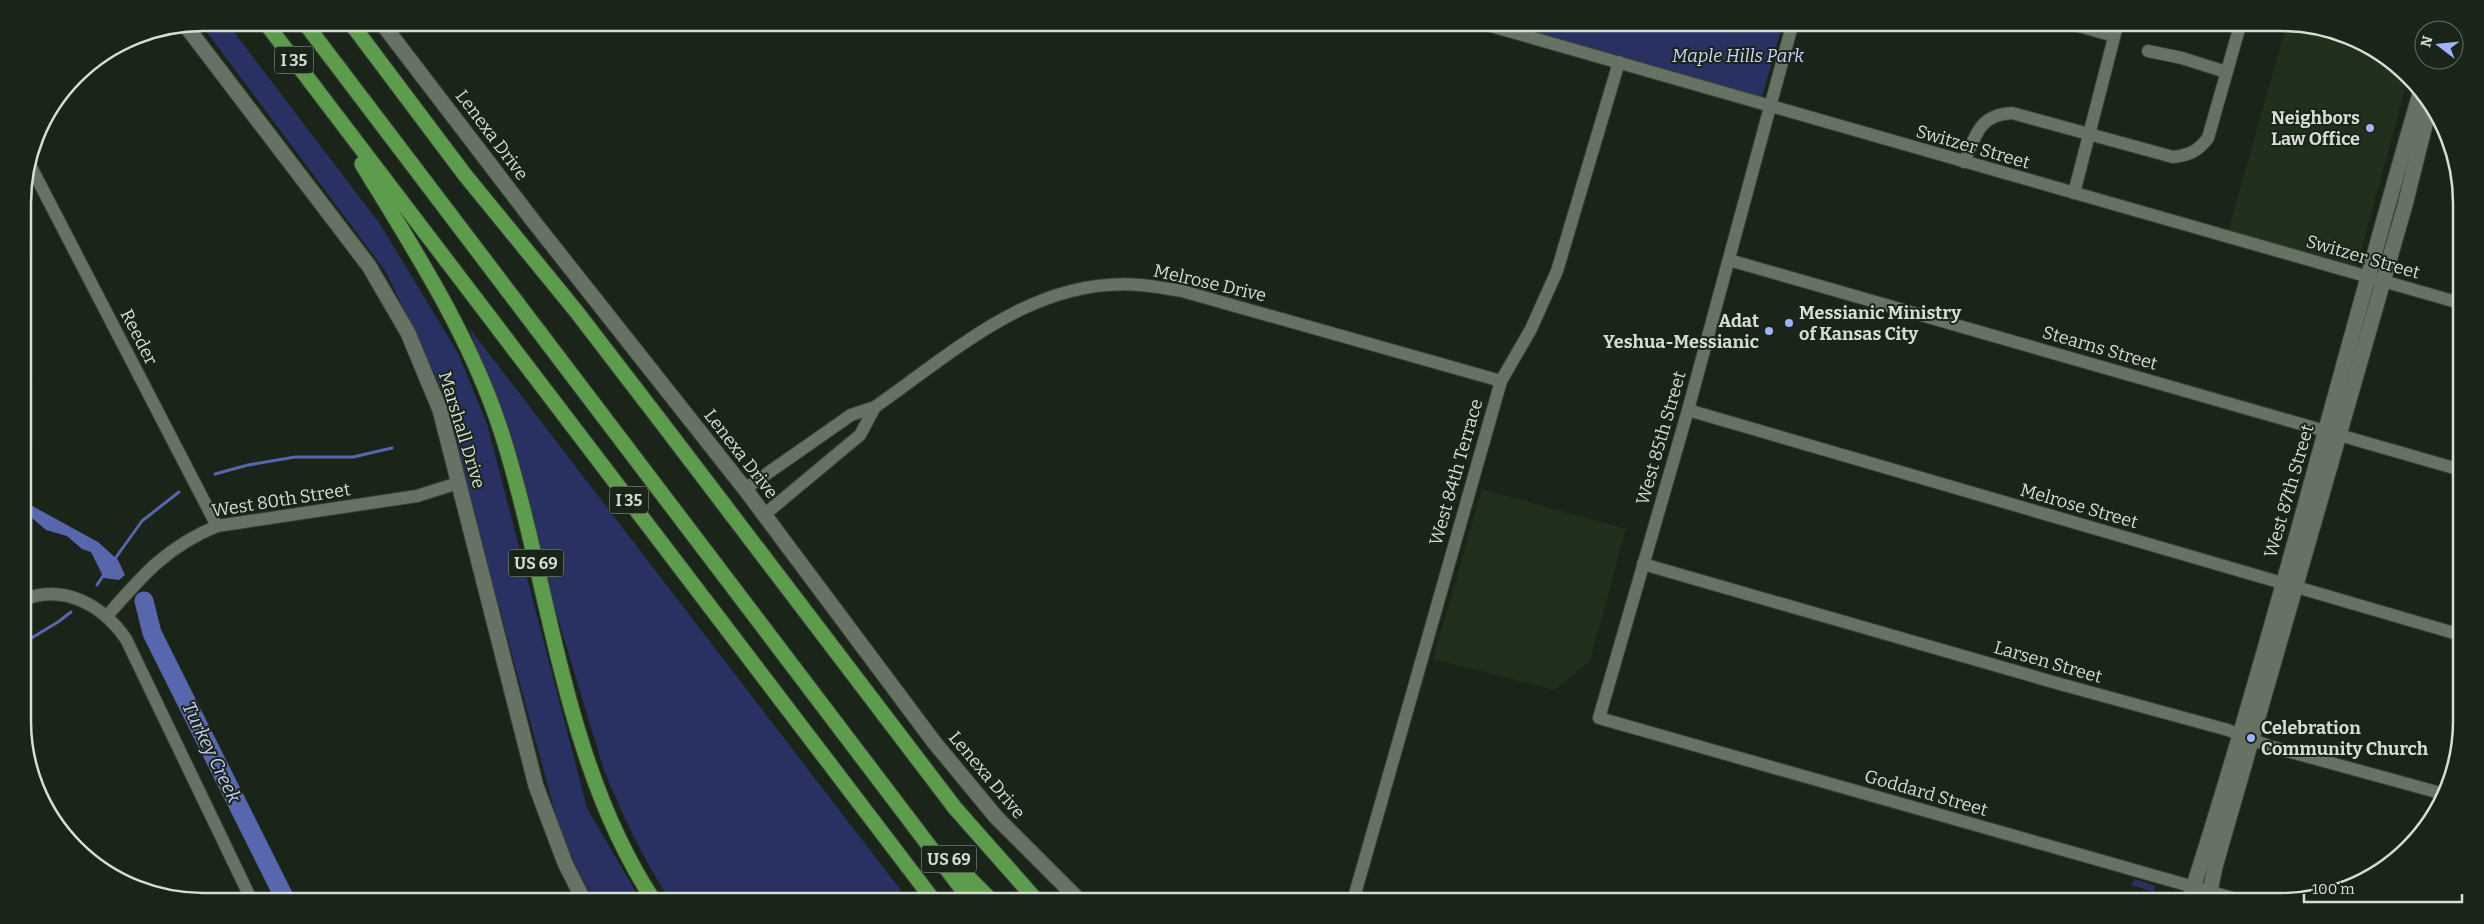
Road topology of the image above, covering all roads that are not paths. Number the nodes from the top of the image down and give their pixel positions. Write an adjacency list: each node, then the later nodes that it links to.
1 (272, 31): 15 (highway, I 35)
2 (311, 31): 44 (highway, I 35)
3 (357, 31): 55 (highway)
4 (388, 31): 33 (street, Lenexa Drive)
5 (1510, 31): 13 (street, Switzer Street)
6 (1791, 31): 17 (street, West 85th Street)
7 (2096, 31): 11 (street)
8 (2115, 31): 11 (street)
9 (2238, 31): 14 (street)
10 (191, 32): 32 (street, Marshall Drive)
11 (2114, 36): 19 (street)
12 (2148, 51): 14 (street)
13 (1619, 62): 17 (street, Switzer Street); 27 (street, West 84th Terrace)
14 (2226, 72): 19 (street)
15 (323, 98): 51 (highway, US 69); 52 (highway, I 35)
16 (2417, 99): 24 (street, West 87th Street)
17 (1770, 107): 20 (street, Switzer Street); 23 (street, West 85th Street)
18 (2428, 114): 25 (street, West 87th Street)
19 (2089, 134): 20 (street); 22 (street)
20 (1964, 162): 22 (street, Switzer Street)
21 (34, 174): 35 (street, Reeder)
22 (2074, 193): 24 (street, Switzer Street)
23 (1729, 260): 29 (street, West 85th Street); 30 (street, Stearns Street)
24 (2366, 276): 25 (street, Switzer Street); 30 (street, West 87th Street)
25 (2383, 282): 26 (street, Switzer Street); 30 (street, West 87th Street)
26 (2453, 302)
27 (1501, 381): 28 (street, Melrose Drive); 45 (street, West 84th Terrace)
28 (875, 407): 33 (street, Melrose Drive); 34 (street, Melrose Drive)
29 (1688, 410): 36 (street, West 85th Street); 37 (street, Melrose Street)
30 (2332, 433): 31 (street, Stearns Street); 37 (street, West 87th Street)
31 (2453, 468)
32 (458, 483): 35 (street, West 80th Street); 50 (street, Marshall Drive)
33 (744, 489): 34 (street, Lenexa Drive)
34 (764, 515): 56 (street, Lenexa Drive)
35 (217, 526): 39 (street, West 80th Street)
36 (1642, 564): 41 (street, West 85th Street); 42 (street, Larsen Street)
37 (2289, 585): 40 (street, Melrose Street); 42 (street, West 87th Street)
38 (31, 598): 39 (street)
39 (108, 616): 49 (street)
40 (2453, 633)
41 (1599, 718): 46 (street, Goddard Street)
42 (2246, 737): 43 (street, Larsen Street); 47 (street, West 87th Street); 48 (street, West 87th Street)
43 (2437, 792)
44 (907, 816): 53 (highway, I 35); 54 (highway, US 69)
45 (1355, 892)
46 (2184, 892)
47 (2192, 892)
48 (2210, 892)
49 (248, 893)
50 (575, 893)
51 (649, 893)
52 (928, 893)
53 (965, 893)
54 (984, 893)
55 (1029, 893)
56 (1072, 893)

